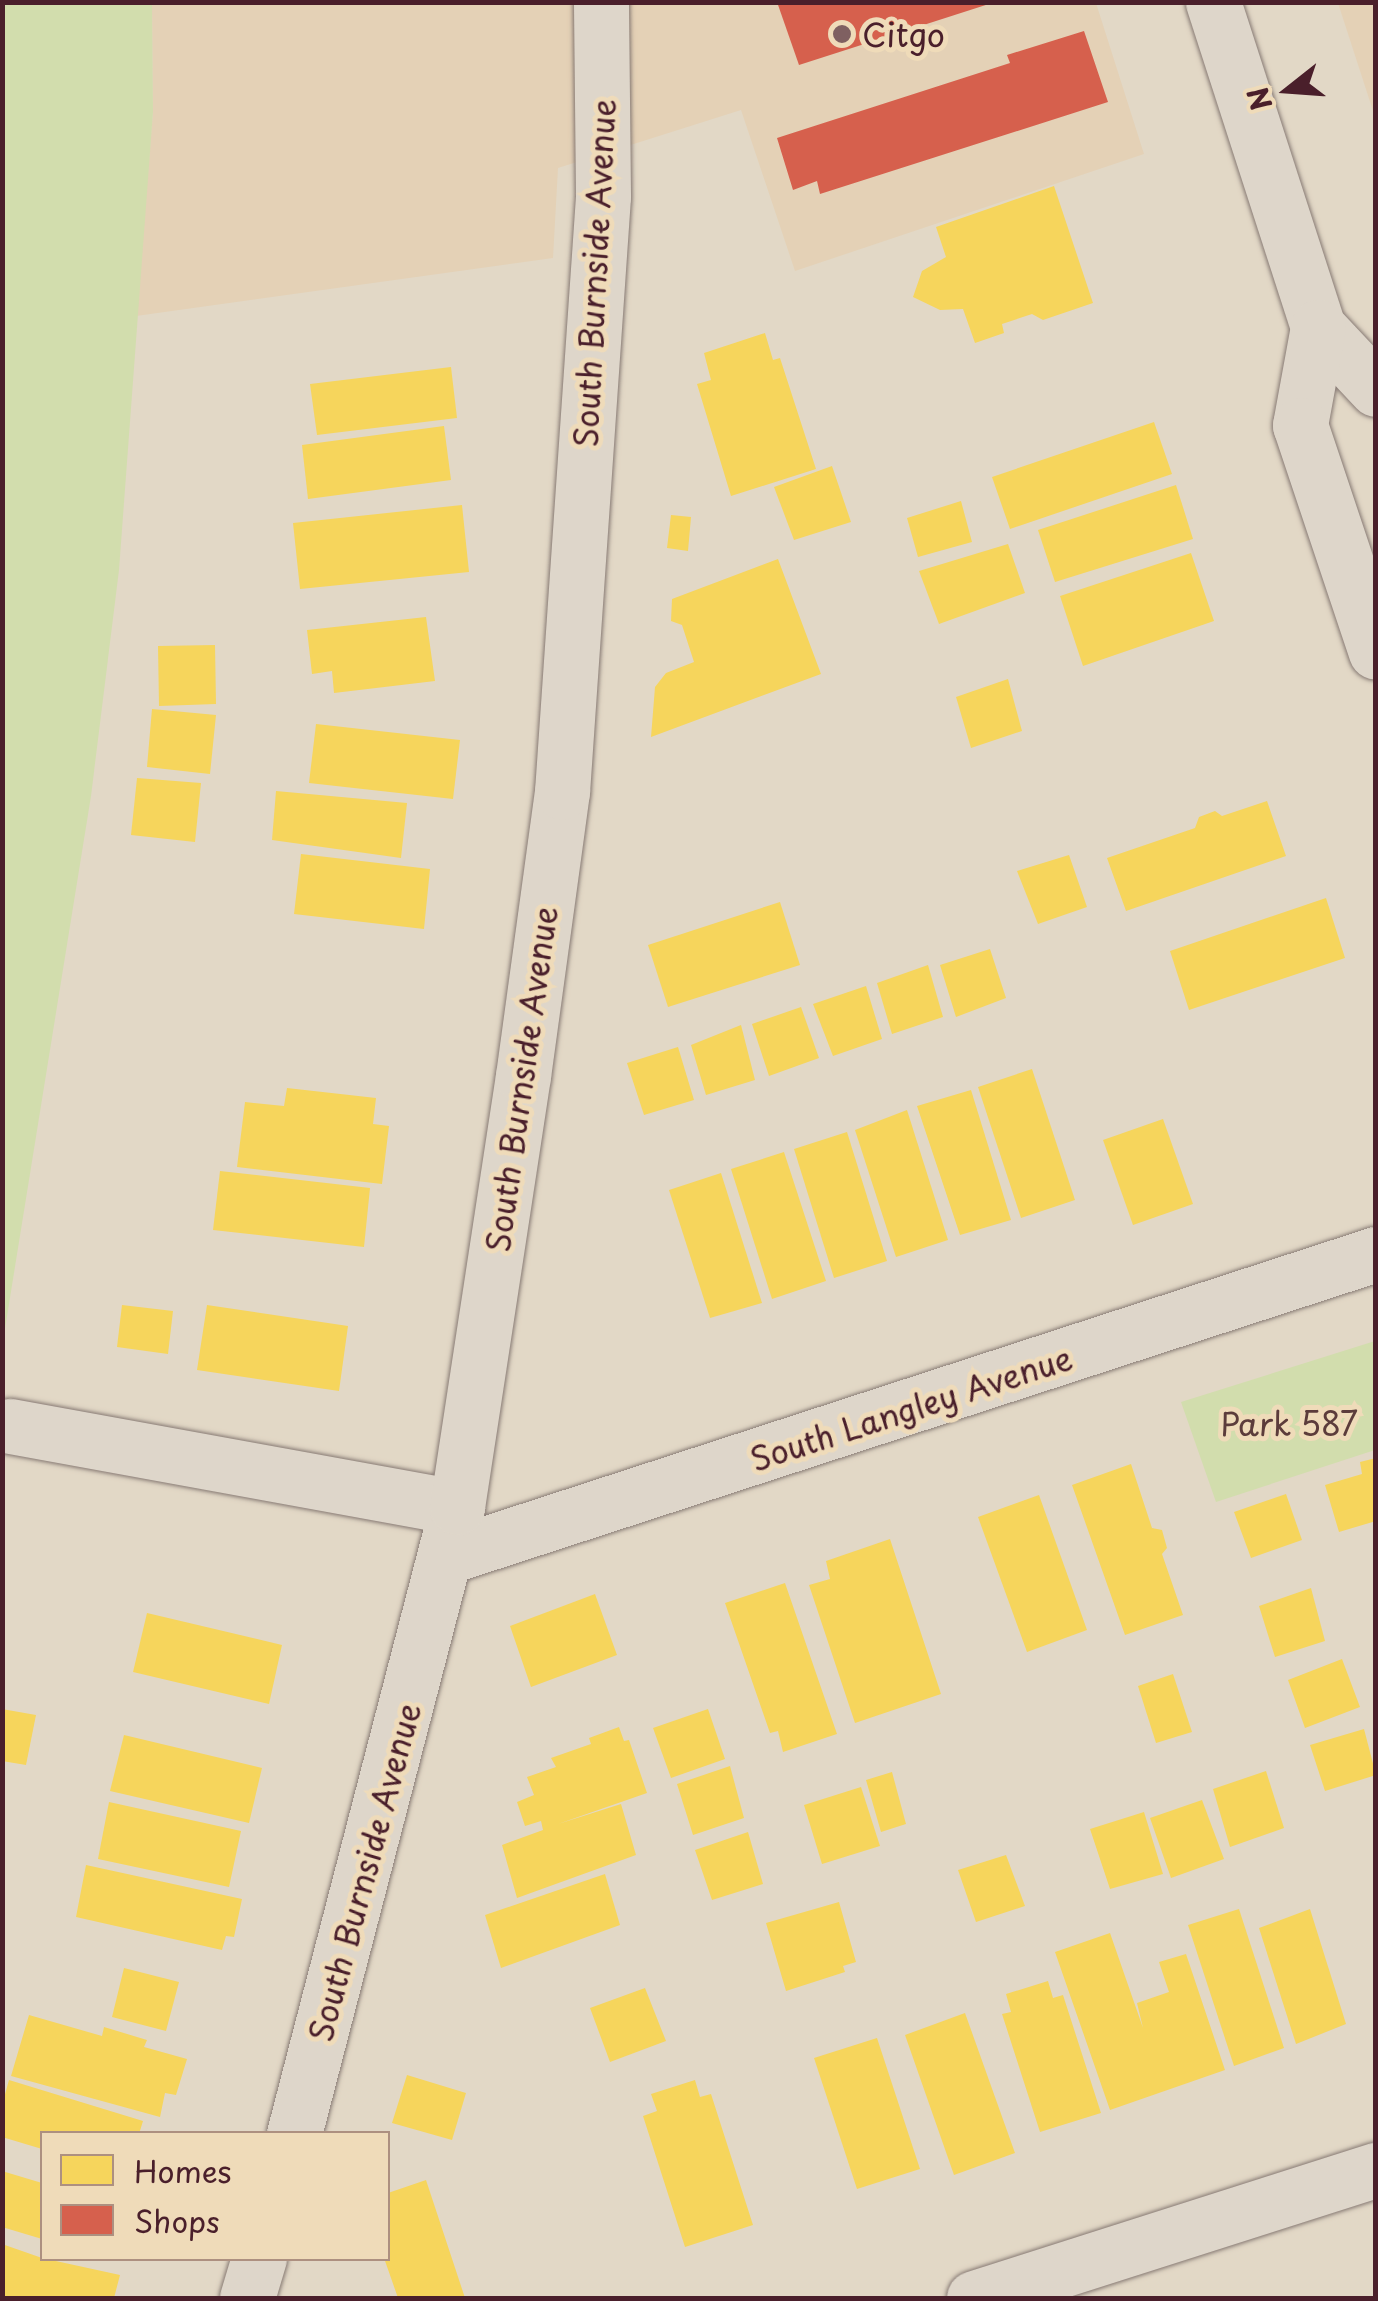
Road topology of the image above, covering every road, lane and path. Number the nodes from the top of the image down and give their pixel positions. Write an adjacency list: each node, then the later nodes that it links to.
1 (601, 2): 8 (street, South Burnside Avenue)
2 (1213, 2): 3 (street)
3 (1318, 327): 4 (street); 5 (street)
4 (1376, 390)
5 (1376, 652)
6 (1376, 1254): 8 (street, South Langley Avenue)
7 (10, 1426): 8 (street, South Langley Avenue)
8 (451, 1532): 9 (street, South Burnside Avenue)
9 (295, 2131)
10 (1376, 2170): 13 (street)
11 (258, 2261): 12 (street)
12 (248, 2298)
13 (974, 2298)

